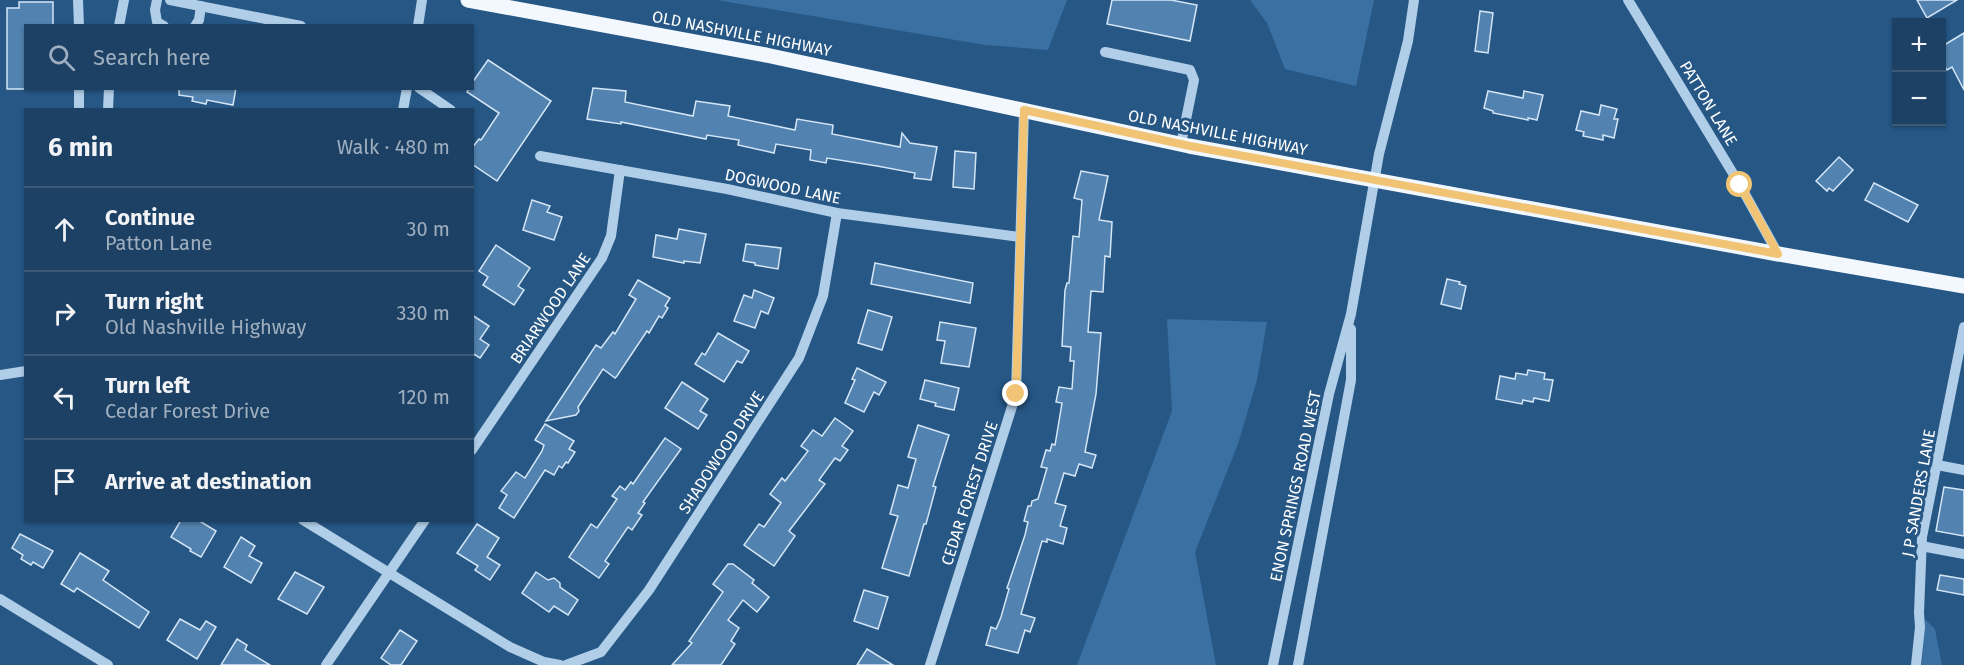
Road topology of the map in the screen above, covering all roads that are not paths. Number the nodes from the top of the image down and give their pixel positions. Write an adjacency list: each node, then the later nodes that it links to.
1 (78, 0): 10 (street)
2 (124, 0): 11 (street)
3 (157, 0): 12 (street)
4 (170, 0): 9 (street)
5 (422, 0): 15 (street)
6 (468, 0): 25 (main road, OLD NASHVILLE HIGHWAY)
7 (1414, 0): 29 (street, ENON SPRINGS ROAD WEST)
8 (1628, 0): 32 (street, PATTON LANE)
9 (201, 6): 13 (street); 14 (street)
10 (79, 24)
11 (119, 24)
12 (161, 24)
13 (196, 24)
14 (291, 24)
15 (418, 24)
16 (1105, 52): 26 (street)
17 (79, 90): 21 (street)
18 (109, 90): 22 (street)
19 (407, 90): 23 (street)
20 (422, 90): 24 (street)
21 (79, 108)
22 (108, 108)
23 (403, 108)
24 (448, 108)
25 (1024, 110): 26 (main road, OLD NASHVILLE HIGHWAY); 31 (street, CEDAR FOREST DRIVE)
26 (1181, 144): 29 (main road, OLD NASHVILLE HIGHWAY)
27 (540, 156): 28 (street, DOGWOOD LANE)
28 (620, 170): 30 (street, DOGWOOD LANE); 38 (street, BRIARWOOD LANE)
29 (1374, 180): 32 (main road, OLD NASHVILLE HIGHWAY); 34 (street, ENON SPRINGS ROAD WEST)
30 (837, 213): 31 (street, DOGWOOD LANE); 50 (street, SHADOWOOD DRIVE)
31 (1020, 237): 51 (street, CEDAR FOREST DRIVE)
32 (1778, 254): 33 (main road, OLD NASHVILLE HIGHWAY)
33 (1964, 286)
34 (1351, 314): 52 (street, ENON SPRINGS ROAD WEST); 53 (street, ENON SPRINGS ROAD WEST)
35 (1964, 327): 39 (street, J P SANDERS LANE)
36 (24, 371): 37 (street)
37 (0, 375)
38 (474, 447)
39 (1937, 465): 40 (street); 43 (street, J P SANDERS LANE)
40 (1964, 470)
41 (306, 522): 45 (street)
42 (424, 522): 45 (street)
43 (1921, 546): 44 (street); 54 (street, J P SANDERS LANE)
44 (1964, 554)
45 (390, 573): 48 (street); 49 (street)
46 (0, 599): 47 (street)
47 (108, 665)
48 (326, 665)
49 (560, 665)
50 (566, 665)
51 (930, 665)
52 (1273, 665)
53 (1298, 665)
54 (1916, 665)

